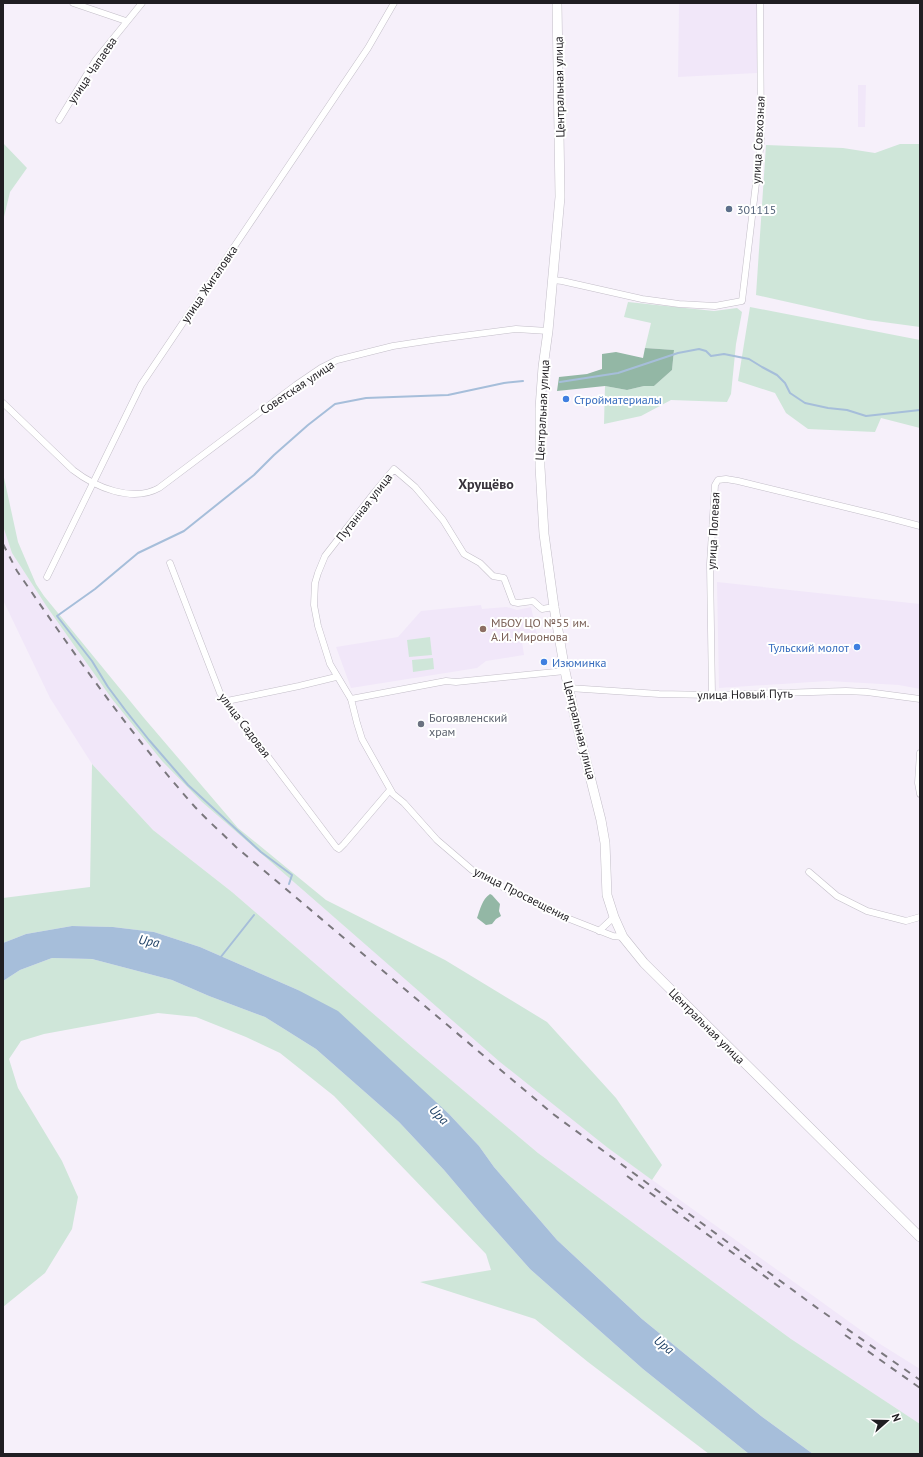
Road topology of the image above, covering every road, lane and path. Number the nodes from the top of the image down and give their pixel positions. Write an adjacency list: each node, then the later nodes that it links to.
1 (73, 3): 6 (street, улица Чапаева)
2 (142, 3): 6 (street, улица Чапаева)
3 (394, 3): 11 (street, улица Жигаловка)
4 (557, 3): 8 (main road, Центральная улица)
5 (760, 3): 8 (street, улица Совхозная)
6 (126, 21): 7 (street, улица Чапаева)
7 (59, 120)
8 (553, 280): 9 (main road, Центральная улица)
9 (548, 331): 11 (street, Советская улица); 16 (main road, Центральная улица)
10 (3, 403): 11 (street, Советская улица)
11 (93, 483): 15 (street, улица Жигаловка)
12 (920, 526): 20 (street, улица Полевая)
13 (325, 556): 16 (street, Путанная улица); 18 (street, улица Просвещения)
14 (170, 563): 23 (street, улица Садовая)
15 (47, 577)
16 (554, 607): 17 (main road, Центральная улица)
17 (565, 671): 19 (main road, Центральная улица); 21 (street)
18 (336, 677): 21 (street, улица Просвещения); 23 (street)
19 (569, 688): 20 (street, улица Новый Путь); 28 (main road, Центральная улица)
20 (712, 696): 22 (street, улица Новый Путь)
21 (351, 699): 25 (street, улица Просвещения)
22 (920, 699)
23 (227, 701): 25 (street, улица Садовая)
24 (920, 753): 26 (street)
25 (390, 790): 30 (street, улица Просвещения)
26 (920, 794)
27 (809, 872): 29 (street)
28 (614, 916): 30 (street); 31 (main road, Центральная улица)
29 (920, 917)
30 (599, 931): 31 (street, улица Просвещения)
31 (623, 937): 32 (main road, Центральная улица)
32 (920, 1237)

